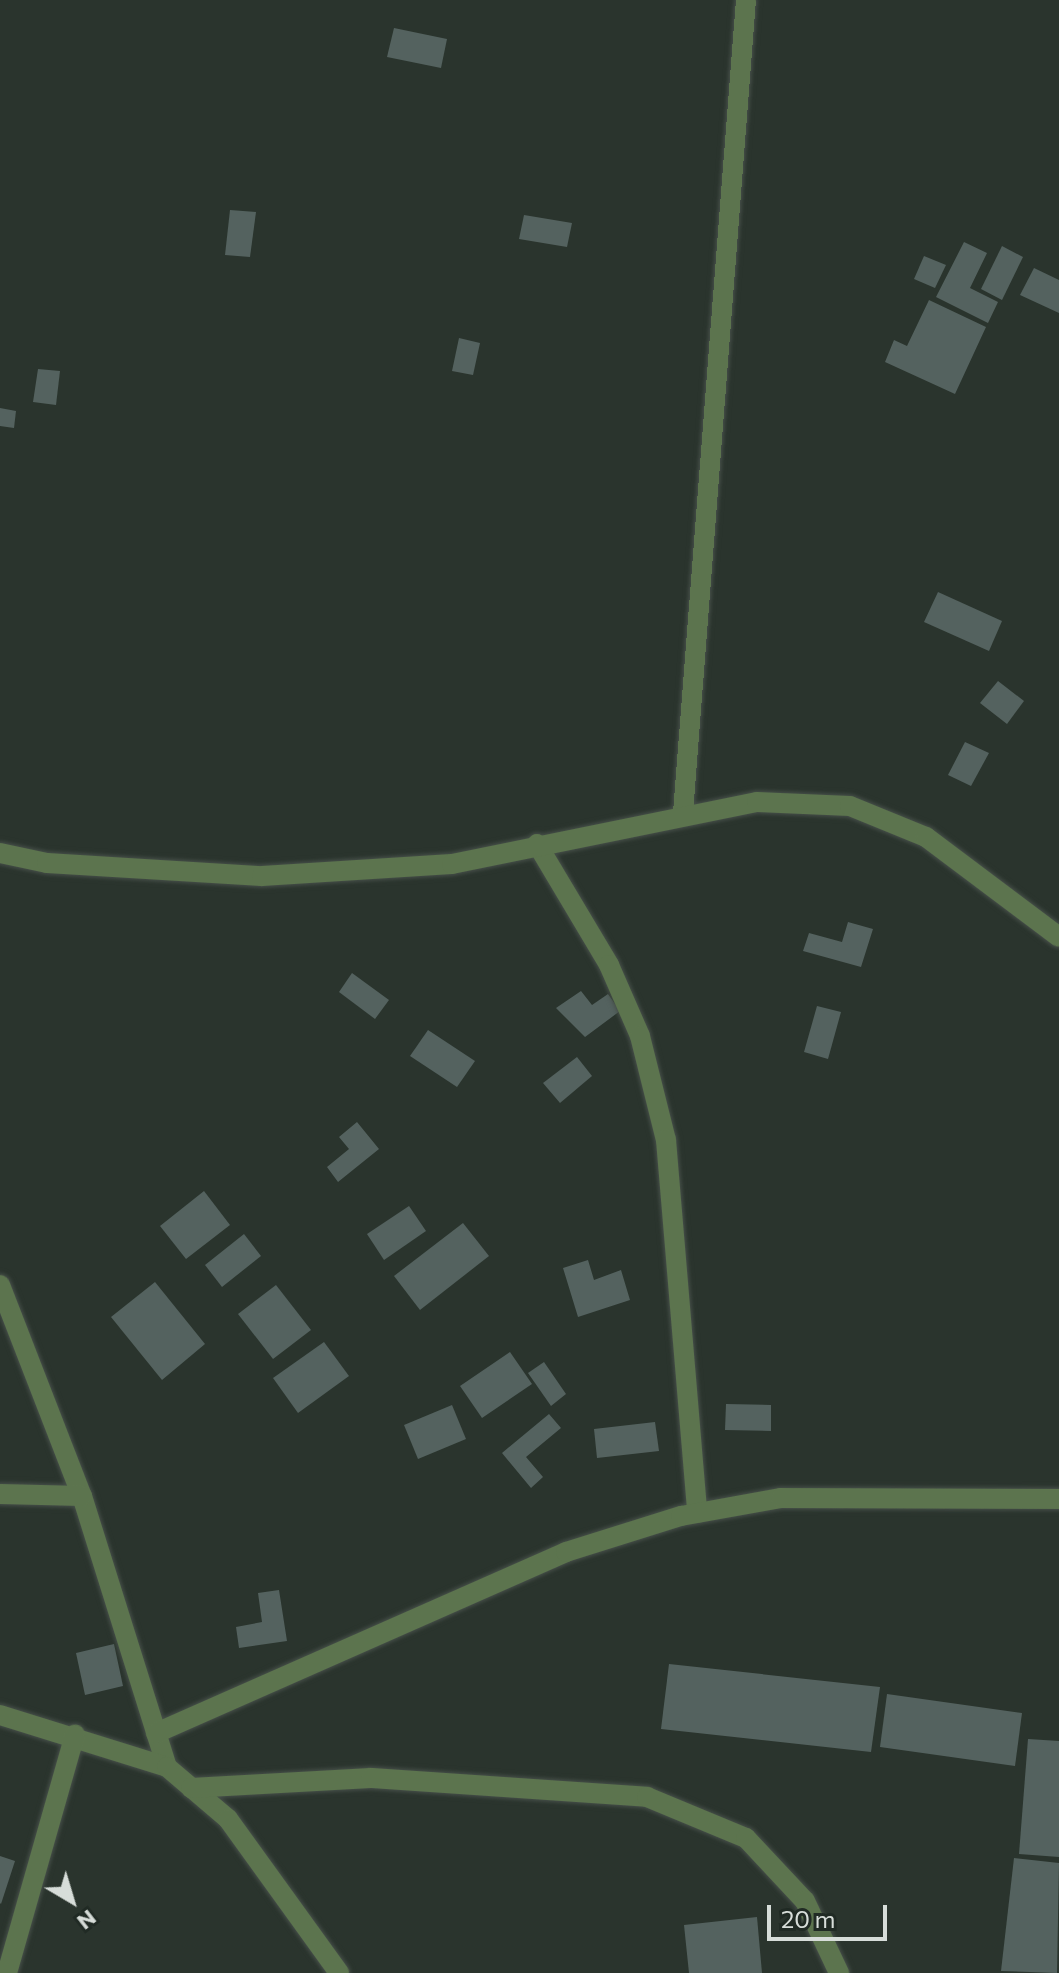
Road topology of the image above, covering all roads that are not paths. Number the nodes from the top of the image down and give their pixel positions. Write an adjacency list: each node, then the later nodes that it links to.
1 (746, 0): 2 (street)
2 (683, 813): 3 (street); 5 (street)
3 (537, 844): 4 (street); 10 (street)
4 (0, 853)
5 (1059, 937)
6 (0, 1285): 8 (street)
7 (0, 1494): 8 (street)
8 (82, 1496): 12 (street)
9 (1059, 1499): 10 (street)
10 (697, 1513): 12 (street)
11 (0, 1715): 13 (street)
12 (156, 1733): 14 (street)
13 (75, 1735): 14 (street); 16 (street)
14 (167, 1767): 15 (street)
15 (191, 1788): 17 (street); 18 (street)
16 (7, 1973)
17 (339, 1973)
18 (839, 1973)

